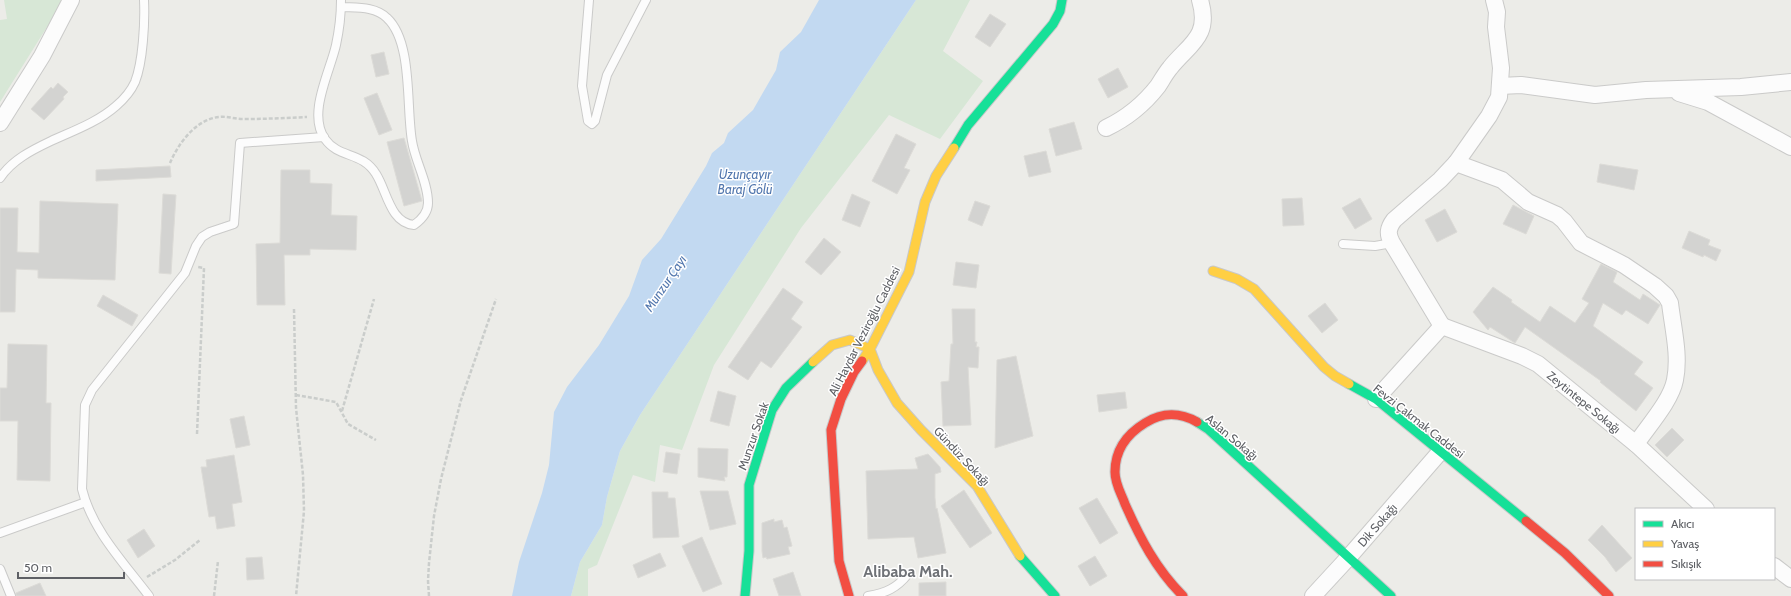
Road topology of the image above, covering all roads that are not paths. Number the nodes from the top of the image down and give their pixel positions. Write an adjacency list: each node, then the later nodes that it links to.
1 (71, 0): 12 (street)
2 (144, 0): 17 (lane)
3 (589, 0): 4 (lane)
4 (646, 0)
5 (1062, 0): 22 (street, Ali Haydar Veziroğlu Caddesi)
6 (1200, 0): 13 (street)
7 (1494, 0): 10 (street)
8 (341, 3): 14 (lane); 14 (lane)
9 (1791, 82): 11 (street)
10 (1500, 86): 11 (street); 16 (street)
11 (1670, 90): 15 (street)
12 (0, 123)
13 (1106, 128)
14 (324, 138): 26 (lane)
15 (1791, 147)
16 (1456, 163): 19 (street); 24 (street)
17 (0, 178)
18 (1343, 244): 19 (lane)
19 (1392, 244): 21 (street)
20 (1213, 270): 23 (street, Fevzi Çakmak Caddesi)
21 (1442, 326): 23 (street); 24 (street, Zeytintepe Sokağı)
22 (870, 349): 36 (street, Munzur Sokak); 37 (street, Ali Haydar Veziroğlu Caddesi); 39 (street, Gündüz Sokağı)
23 (1376, 399): 25 (street, Fevzi Çakmak Caddesi)
24 (1636, 444): 27 (street, Zeytintepe Sokağı)
25 (1440, 452): 29 (street, Dik Sokağı); 43 (street, Fevzi Çakmak Caddesi)
26 (86, 502): 28 (lane); 35 (lane)
27 (1705, 508)
28 (0, 533)
29 (1348, 558): 40 (street, Aslan Sokağı); 41 (street, Dik Sokağı); 42 (street, Aslan Sokağı)
30 (1775, 567): 33 (street)
31 (0, 569): 34 (lane)
32 (908, 574): 38 (lane)
33 (1791, 579)
34 (11, 596)
35 (149, 596)
36 (745, 596)
37 (849, 596)
38 (868, 596)
39 (1055, 596)
40 (1183, 596)
41 (1314, 596)
42 (1391, 596)
43 (1609, 596)

